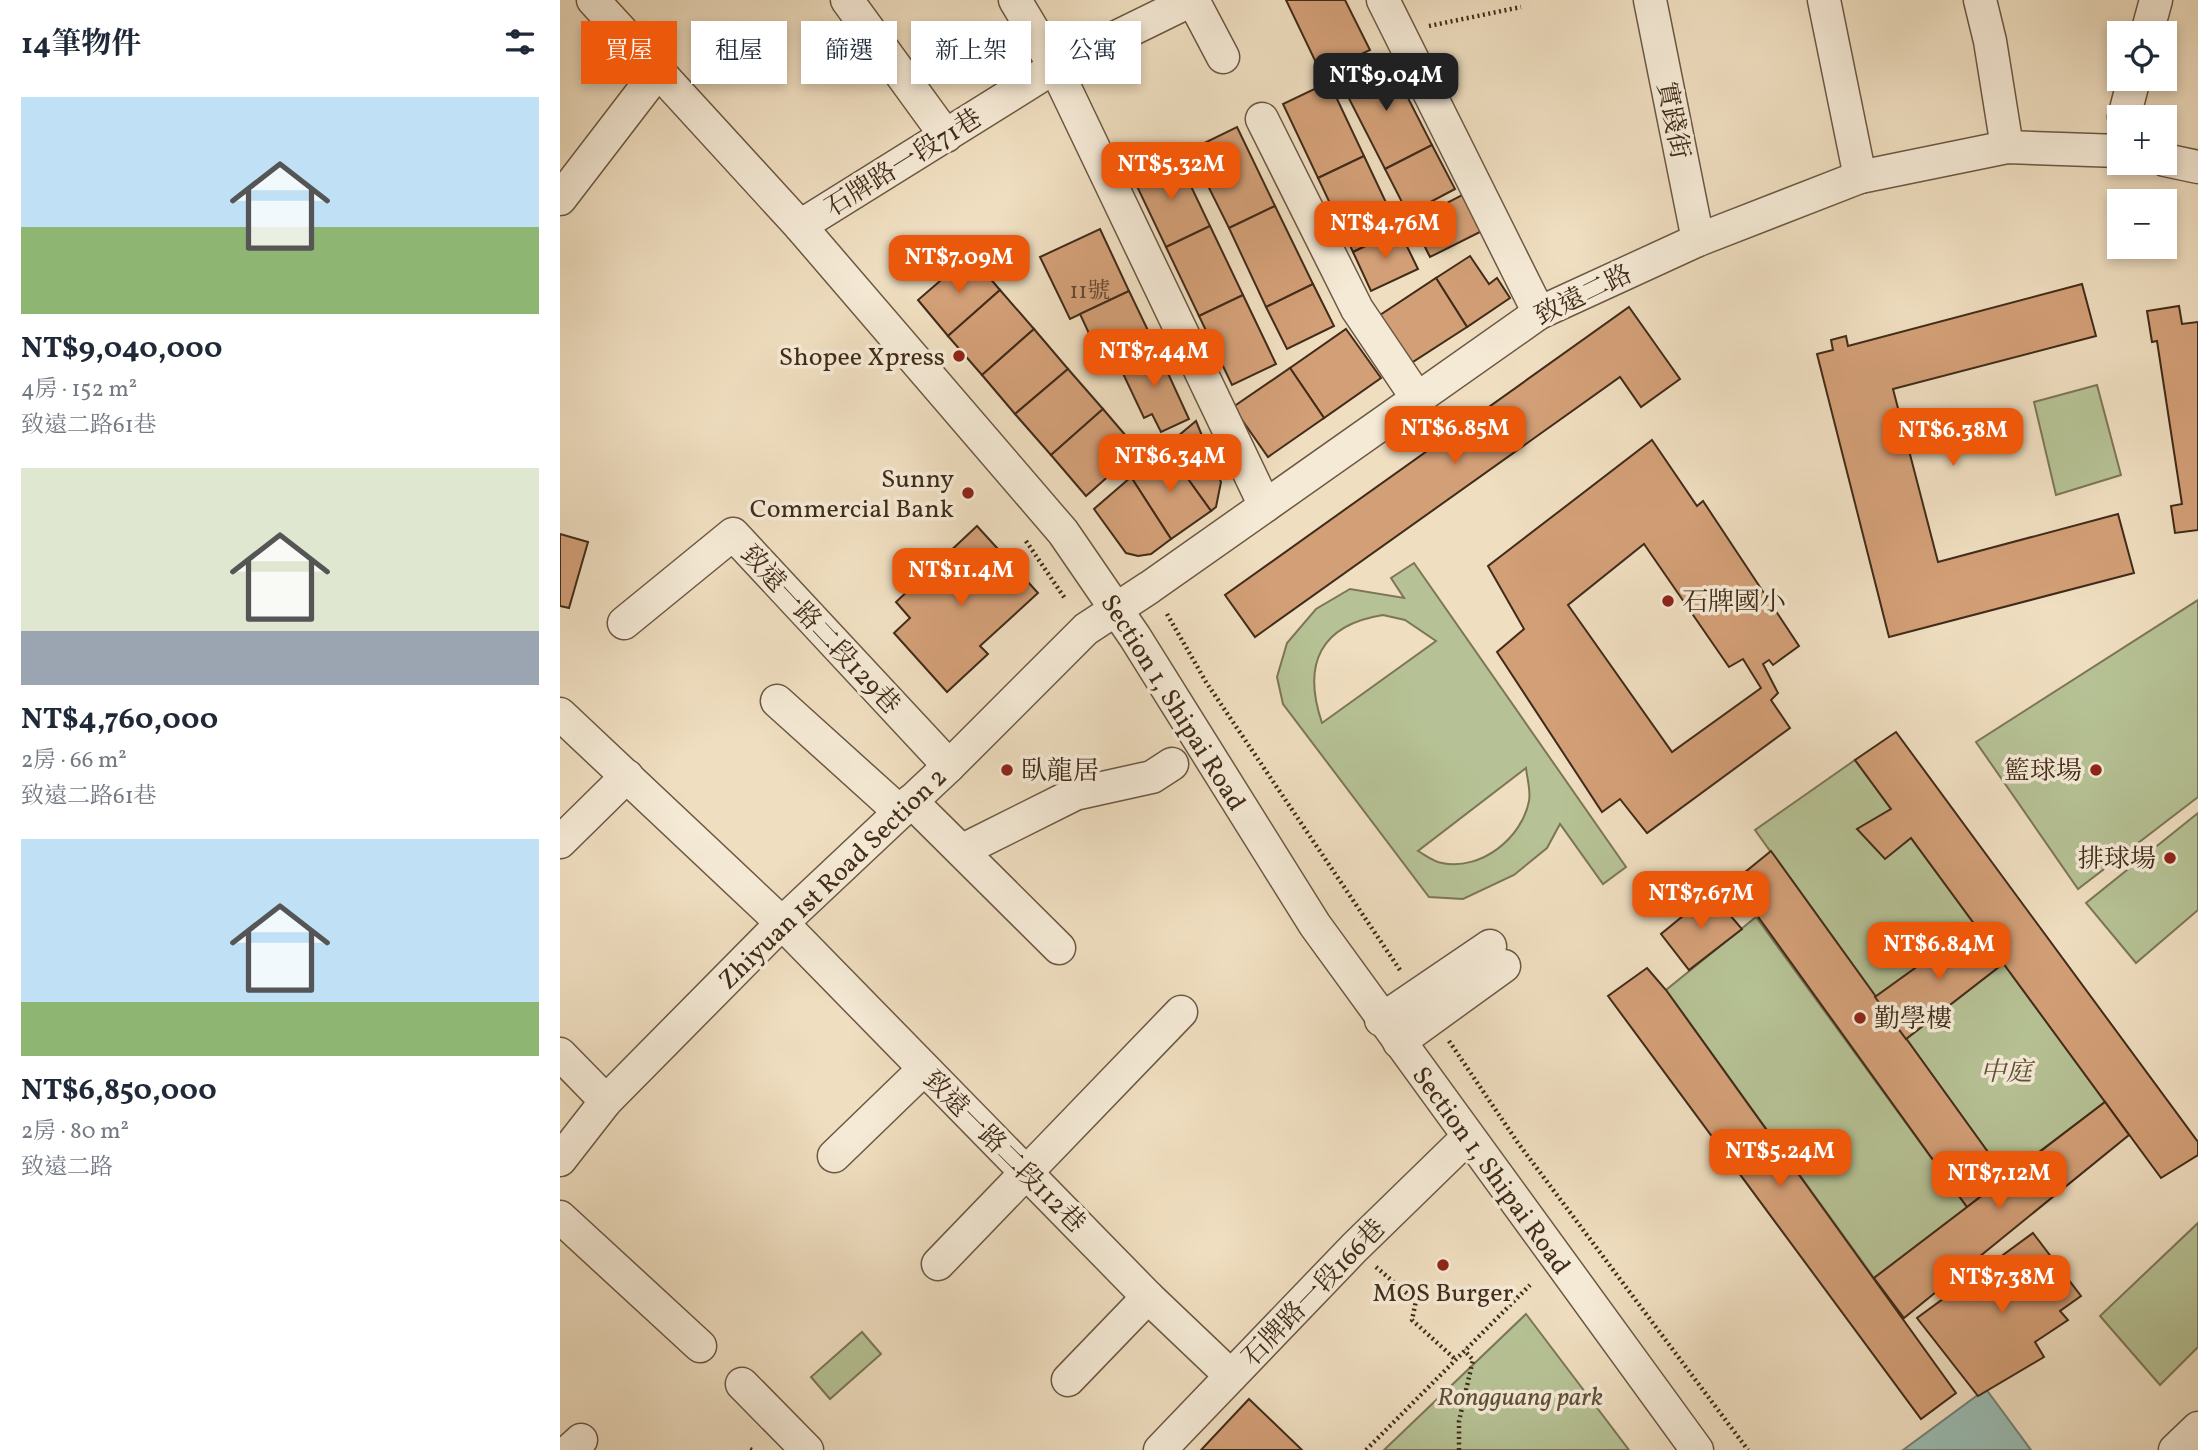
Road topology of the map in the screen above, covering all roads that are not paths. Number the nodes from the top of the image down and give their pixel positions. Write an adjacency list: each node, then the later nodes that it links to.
1 (593, 0): 10 (street, Section 1, Shipai Road)
2 (847, 0): 20 (street)
3 (1015, 0): 13 (street)
4 (1193, 0): 12 (street, 石牌路一段71巷); 14 (street)
5 (1383, 0): 29 (street)
6 (1650, 0): 28 (street, 實踐街)
7 (1824, 0): 25 (street)
8 (1980, 0): 22 (street)
9 (2156, 0): 11 (street)
10 (613, 21)
11 (2150, 21)
12 (1141, 25)
13 (1045, 50)
14 (1223, 57)
15 (1045, 73): 20 (street, 石牌路一段71巷)
16 (649, 84): 26 (street)
17 (673, 84): 27 (street, Section 1, Shipai Road)
18 (1063, 84): 31 (street)
19 (1262, 119): 30 (street)
20 (946, 136): 27 (street, 石牌路一段71巷)
21 (2107, 144): 22 (street, 致遠二路)
22 (2007, 147): 25 (street, 致遠二路)
23 (2177, 163): 24 (street)
24 (2198, 167)
25 (1860, 177): 28 (street, 致遠二路)
26 (560, 199)
27 (800, 226): 32 (street, Section 1, Shipai Road)
28 (1698, 240): 29 (street, 致遠二路)
29 (1539, 313): 30 (street, 致遠二路)
30 (1417, 398): 31 (street, 致遠二路)
31 (1265, 506): 32 (street, 致遠二路)
32 (1116, 609): 36 (street, Zhiyuan 1st Road Section 2); 46 (street, Section 1, Shipai Road)
33 (624, 623): 36 (street, 致遠一路二段129巷)
34 (778, 701): 39 (street)
35 (560, 714): 38 (street, 致遠一路二段112巷)
36 (949, 766): 39 (street, Zhiyuan 1st Road Section 2)
37 (1162, 771): 41 (street)
38 (626, 776): 40 (street); 42 (street, 致遠一路二段112巷)
39 (906, 806): 41 (street); 42 (street, Zhiyuan 1st Road Section 2)
40 (560, 842)
41 (963, 850): 43 (street)
42 (782, 923): 48 (street, 致遠一路二段112巷); 49 (street, Zhiyuan 1st Road Section 2)
43 (1059, 948)
44 (1497, 956): 46 (street)
45 (1181, 1012): 53 (street)
46 (1390, 1031): 50 (street, Section 1, Shipai Road)
47 (560, 1054): 49 (street)
48 (924, 1069): 51 (street); 53 (street, 致遠一路二段112巷)
49 (606, 1101): 52 (street, Zhiyuan 1st Road Section 2)
50 (1468, 1137): 58 (street, 石牌路一段166巷); 64 (street, Section 1, Shipai Road)
51 (834, 1156)
52 (560, 1160)
53 (1028, 1173): 55 (street); 56 (street, 致遠一路二段112巷)
54 (560, 1217): 57 (street)
55 (938, 1264)
56 (1148, 1297): 58 (street, 致遠一路二段112巷); 59 (street)
57 (700, 1346)
58 (1231, 1376): 63 (street, 石牌路一段166巷)
59 (1068, 1380)
60 (742, 1384): 62 (street)
61 (2198, 1428): 65 (street)
62 (807, 1450)
63 (1160, 1450)
64 (1696, 1450)
65 (2175, 1450)

